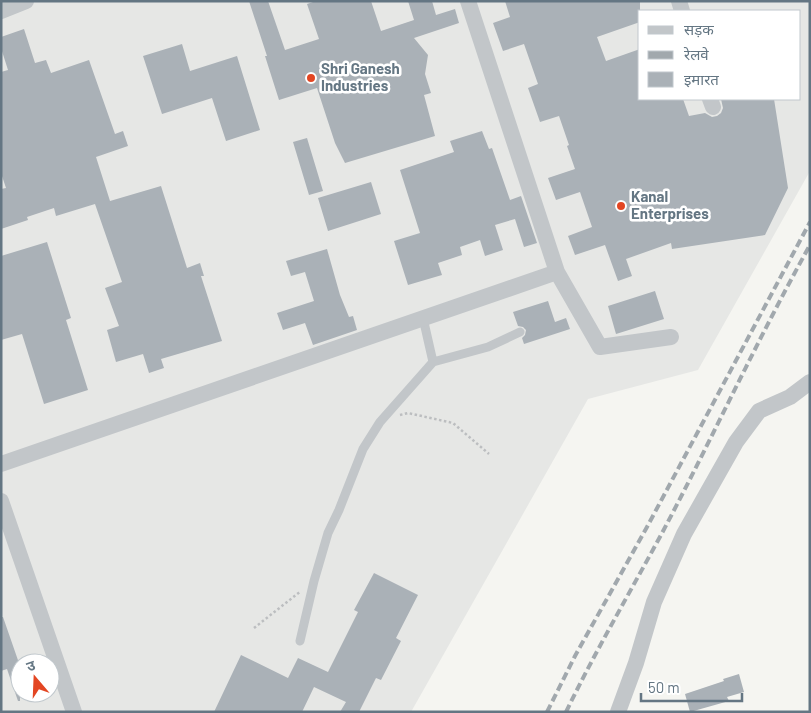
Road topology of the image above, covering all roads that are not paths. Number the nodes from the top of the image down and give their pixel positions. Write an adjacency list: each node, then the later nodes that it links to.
1 (26, 1): 3 (street)
2 (468, 1): 4 (street)
3 (1, 11)
4 (557, 272): 5 (street); 7 (street)
5 (423, 318): 8 (lane); 10 (street)
6 (520, 332): 8 (lane)
7 (671, 337)
8 (433, 362): 12 (lane)
9 (810, 382): 14 (street)
10 (1, 464)
11 (1, 502): 13 (street)
12 (300, 641)
13 (74, 712)
14 (618, 712)

